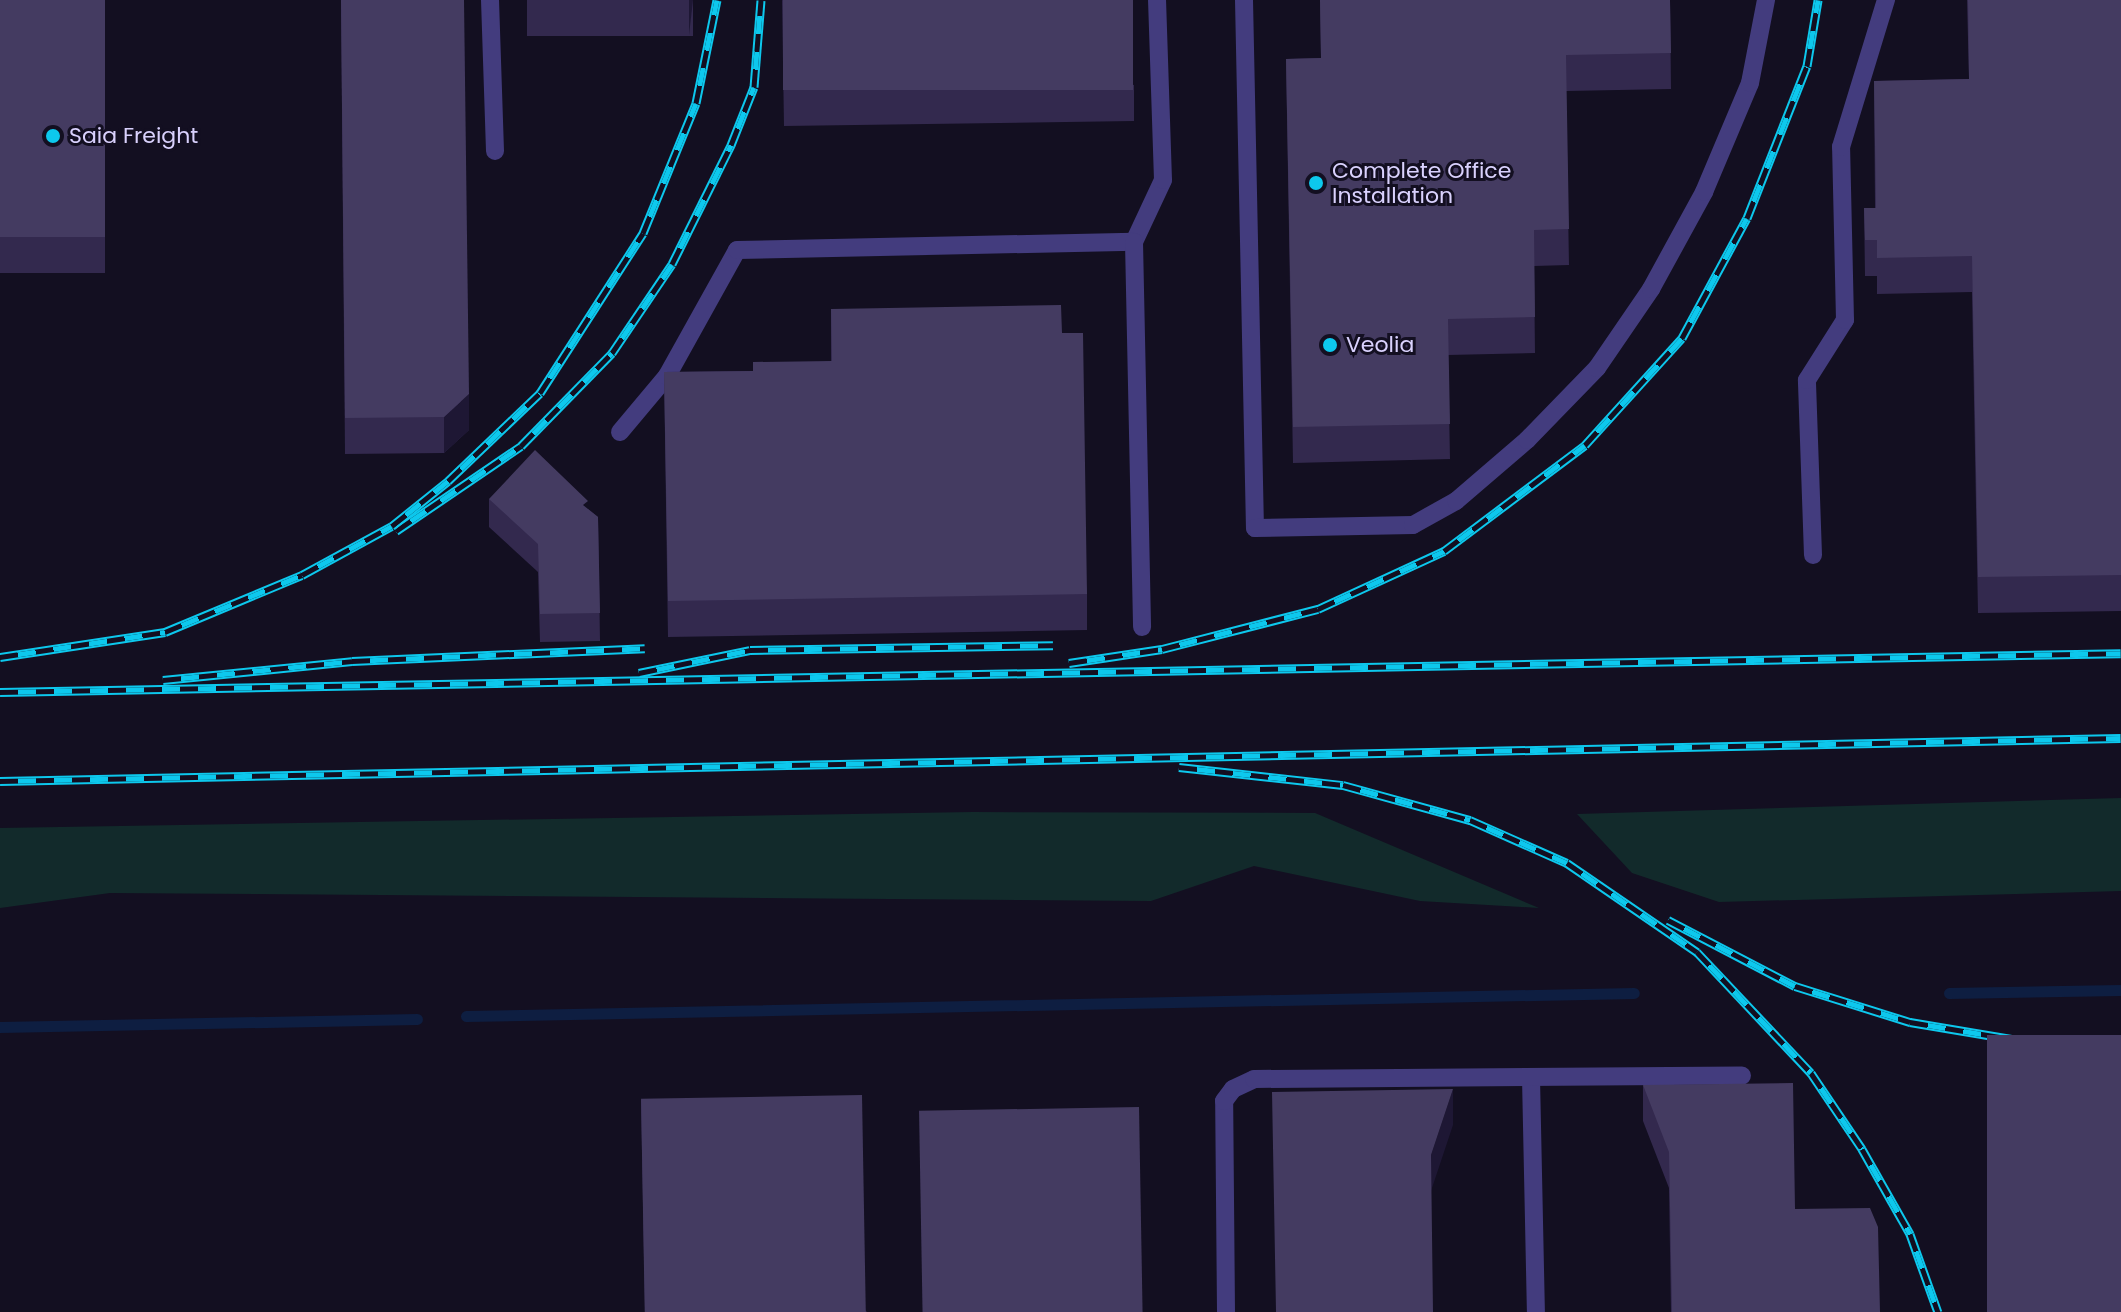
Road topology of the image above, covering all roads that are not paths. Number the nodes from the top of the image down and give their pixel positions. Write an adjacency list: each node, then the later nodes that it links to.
1 (490, 0): 6 (lane)
2 (1157, 0): 7 (lane)
3 (1244, 0): 4 (lane)
4 (1766, 0)
5 (1886, 0): 9 (lane)
6 (495, 151)
7 (1134, 242): 8 (lane); 10 (lane)
8 (620, 432)
9 (1813, 555)
10 (1142, 627)
11 (1742, 1076): 12 (lane)
12 (1531, 1078): 13 (lane); 14 (lane)
13 (1226, 1312)
14 (1536, 1312)

